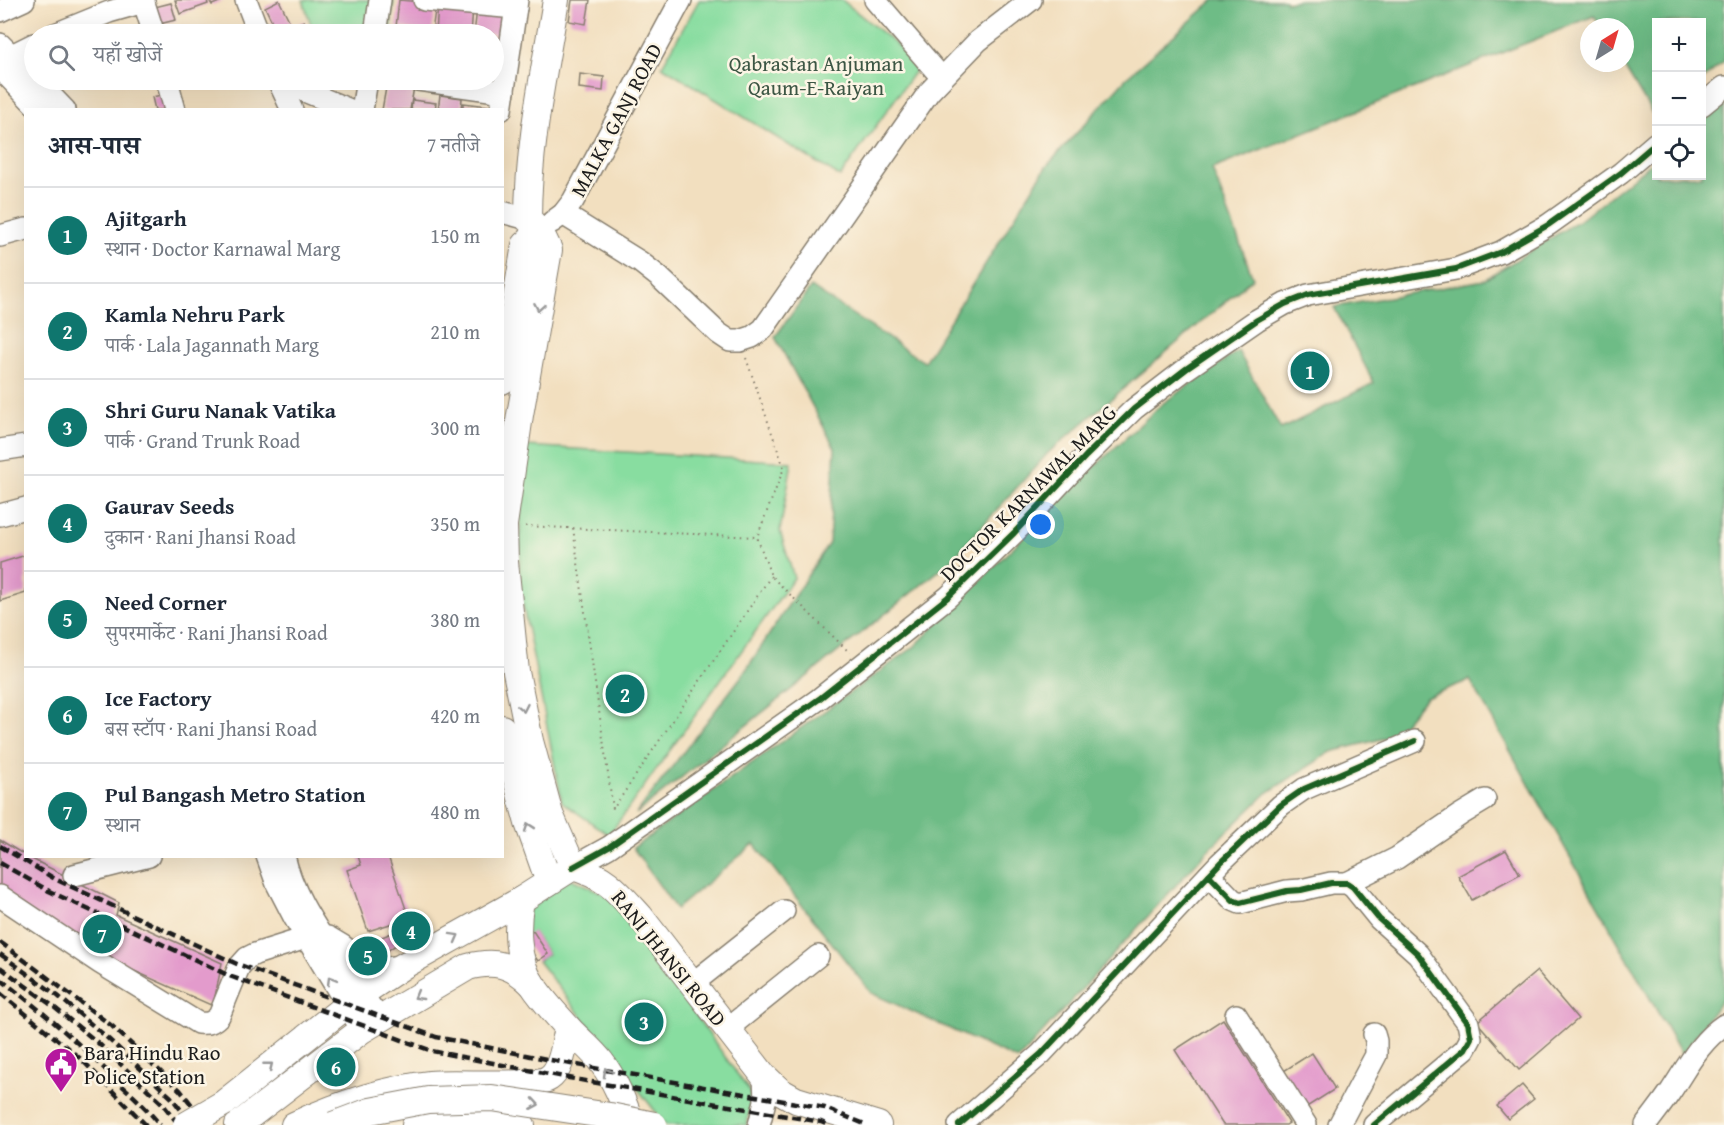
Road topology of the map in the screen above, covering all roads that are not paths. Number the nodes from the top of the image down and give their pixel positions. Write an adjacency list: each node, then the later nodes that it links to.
1 (24, 0): 11 (street)
2 (246, 0): 14 (street)
3 (380, 0): 15 (street)
4 (424, 0): 10 (street)
5 (556, 0): 41 (main road)
6 (681, 0): 40 (street, MALKA GANJ ROAD)
7 (875, 0): 20 (street)
8 (1031, 0): 20 (street)
9 (144, 1): 12 (street); 13 (street)
10 (516, 4): 16 (street)
11 (0, 11)
12 (80, 24)
13 (151, 24)
14 (255, 24)
15 (378, 24)
16 (504, 42)
17 (24, 48): 18 (street)
18 (4, 56): 19 (street); 21 (street)
19 (24, 71)
20 (942, 78): 40 (street)
21 (24, 86)
22 (1724, 87): 31 (street)
23 (27, 90): 32 (street)
24 (46, 90): 33 (street)
25 (170, 90): 34 (street)
26 (283, 90): 35 (street)
27 (302, 90): 36 (street)
28 (365, 90): 37 (street)
29 (458, 90): 30 (street)
30 (502, 101)
31 (1706, 101)
32 (39, 108)
33 (63, 108)
34 (174, 108)
35 (291, 108)
36 (345, 108)
37 (362, 108)
38 (1652, 146): 54 (street, DOCTOR KARNAWAL MARG)
39 (504, 213): 41 (street)
40 (563, 214): 41 (street, MALKA GANJ ROAD)
41 (534, 225): 44 (main road); 49 (main road, one-way to 49)
42 (24, 230): 43 (street)
43 (0, 236)
44 (504, 369)
45 (24, 446): 46 (street)
46 (0, 450)
47 (24, 509): 48 (street)
48 (0, 515)
49 (504, 526)
50 (504, 549): 58 (main road, one-way to 58)
51 (504, 735): 62 (main road, one-way to 51)
52 (1415, 741): 60 (street)
53 (1485, 800): 63 (street)
54 (609, 847): 58 (street, DOCTOR KARNAWAL MARG); 61 (street)
55 (141, 858): 59 (street)
56 (268, 858): 67 (street)
57 (285, 858): 67 (street)
58 (573, 867): 61 (main road, RANI JHANSI ROAD); 62 (main road)
59 (74, 874)
60 (1209, 874): 63 (street); 91 (street)
61 (603, 879): 71 (main road, RANI JHANSI ROAD)
62 (549, 882): 65 (main road)
63 (1347, 883): 94 (street)
64 (0, 896): 67 (street)
65 (521, 900): 69 (main road, one-way to 65); 70 (main road)
66 (784, 911): 71 (street)
67 (313, 935): 69 (street); 72 (street)
68 (818, 956): 77 (street)
69 (404, 966): 72 (main road)
70 (531, 983): 74 (main road, one-way to 74); 76 (main road)
71 (692, 984): 77 (main road, RANI JHANSI ROAD)
72 (353, 999): 74 (street); 82 (main road, one-way to 72, bridge)
73 (1236, 1015): 92 (street)
74 (370, 1024): 81 (main road)
75 (1724, 1025): 95 (street)
76 (568, 1028): 83 (main road); 87 (main road, one-way to 76)
77 (727, 1029): 79 (main road, RANI JHANSI ROAD)
78 (1374, 1034): 93 (street)
79 (764, 1076): 80 (main road, RANI JHANSI ROAD); 89 (street)
80 (841, 1120): 90 (main road, RANI JHANSI ROAD)
81 (239, 1124)
82 (186, 1125)
83 (294, 1125)
84 (333, 1125): 88 (main road, one-way to 88, bridge)
85 (415, 1125): 86 (main road)
86 (522, 1125)
87 (632, 1125)
88 (654, 1125)
89 (759, 1125)
90 (878, 1125)
91 (958, 1125)
92 (1306, 1125)
93 (1339, 1125)
94 (1374, 1125)
95 (1646, 1125)

